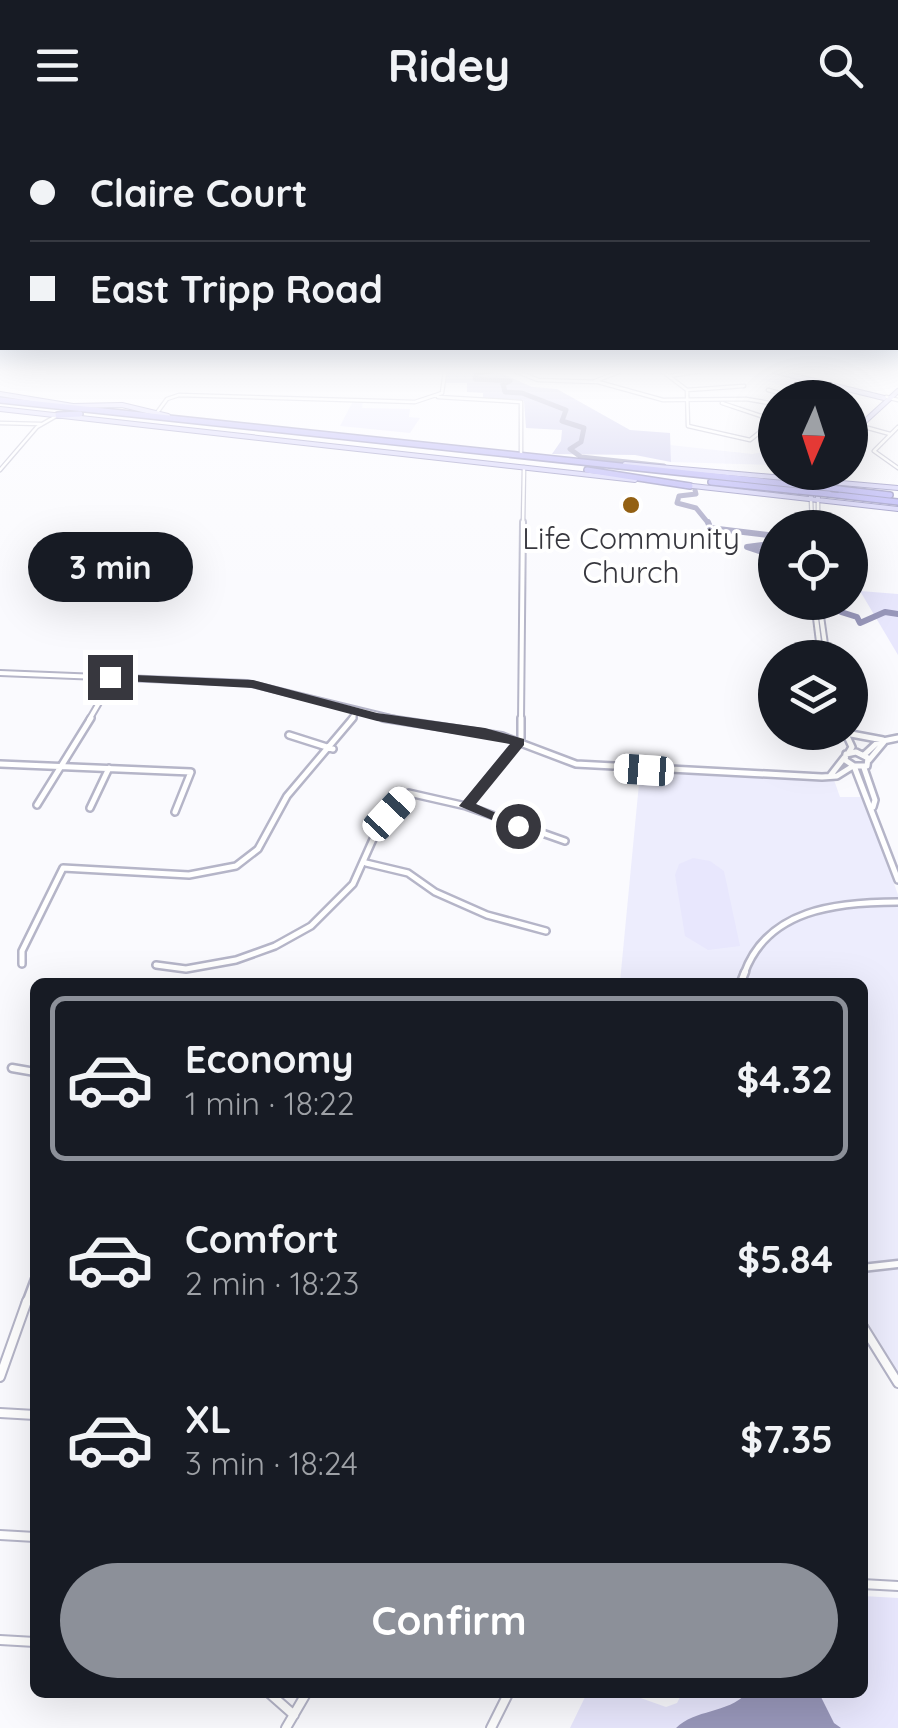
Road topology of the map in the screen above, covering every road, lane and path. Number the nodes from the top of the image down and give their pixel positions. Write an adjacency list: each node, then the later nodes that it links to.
1 (22, 446): 12 (street)
2 (343, 446): 10 (main road)
3 (383, 446): 9 (highway)
4 (386, 446): 9 (highway)
5 (444, 446): 8 (main road)
6 (521, 446): 8 (street)
7 (879, 446): 11 (street)
8 (521, 454): 13 (main road)
9 (580, 466): 13 (highway); 15 (highway); 24 (highway)
10 (524, 467): 15 (main road); 36 (street)
11 (898, 468)
12 (0, 470)
13 (726, 472): 14 (main road)
14 (758, 475)
15 (690, 486): 24 (main road)
16 (868, 487): 17 (main road)
17 (898, 488)
18 (804, 490): 24 (main road)
19 (806, 490): 24 (highway, bridge)
20 (812, 490): 25 (main road)
21 (816, 490): 25 (main road)
22 (825, 490): 26 (main road)
23 (854, 490): 27 (highway)
24 (797, 491): 25 (main road); 27 (highway, bridge); 28 (main road)
25 (814, 500): 26 (main road); 28 (street)
26 (836, 502): 27 (main road); 28 (main road)
27 (898, 503)
28 (814, 508)
29 (0, 673): 30 (street)
30 (112, 677): 31 (street); 43 (street)
31 (356, 712): 36 (street); 37 (street)
32 (289, 736): 37 (street)
33 (868, 737): 35 (street)
34 (898, 738): 35 (street)
35 (886, 740): 41 (street)
36 (519, 742): 48 (street); 51 (street)
37 (333, 748): 61 (street)
38 (850, 750): 40 (street)
39 (861, 750): 41 (street)
40 (847, 755): 41 (street); 44 (street); 48 (street)
41 (866, 756): 45 (street)
42 (0, 764): 43 (street)
43 (56, 766): 46 (street); 50 (street)
44 (854, 766): 45 (street); 47 (street); 49 (street)
45 (865, 767): 52 (street)
46 (109, 768): 53 (street); 54 (street)
47 (837, 776): 48 (street); 49 (street)
48 (822, 777)
49 (862, 780): 52 (street)
50 (36, 805)
51 (466, 806): 55 (street); 56 (street)
52 (873, 807): 57 (street)
53 (90, 808)
54 (176, 812)
55 (565, 841)
56 (366, 862): 60 (street); 62 (street)
57 (895, 865): 58 (street)
58 (898, 880)
59 (898, 902): 63 (street)
60 (546, 931)
61 (22, 964)
62 (156, 965)
63 (743, 978)
64 (12, 1068): 65 (street)
65 (30, 1071)
66 (898, 1264): 67 (street)
67 (868, 1267)
68 (30, 1293): 70 (street)
69 (868, 1335): 71 (street)
70 (0, 1377)
71 (898, 1383)
72 (0, 1413): 73 (street)
73 (30, 1415)
74 (0, 1535): 75 (street)
75 (30, 1537)
76 (868, 1584): 77 (street)
77 (898, 1586)
78 (0, 1640): 79 (street)
79 (30, 1642)
80 (275, 1698): 83 (street)
81 (304, 1698): 83 (street)
82 (505, 1698): 85 (street)
83 (294, 1715): 84 (street)
84 (286, 1728)
85 (491, 1728)

